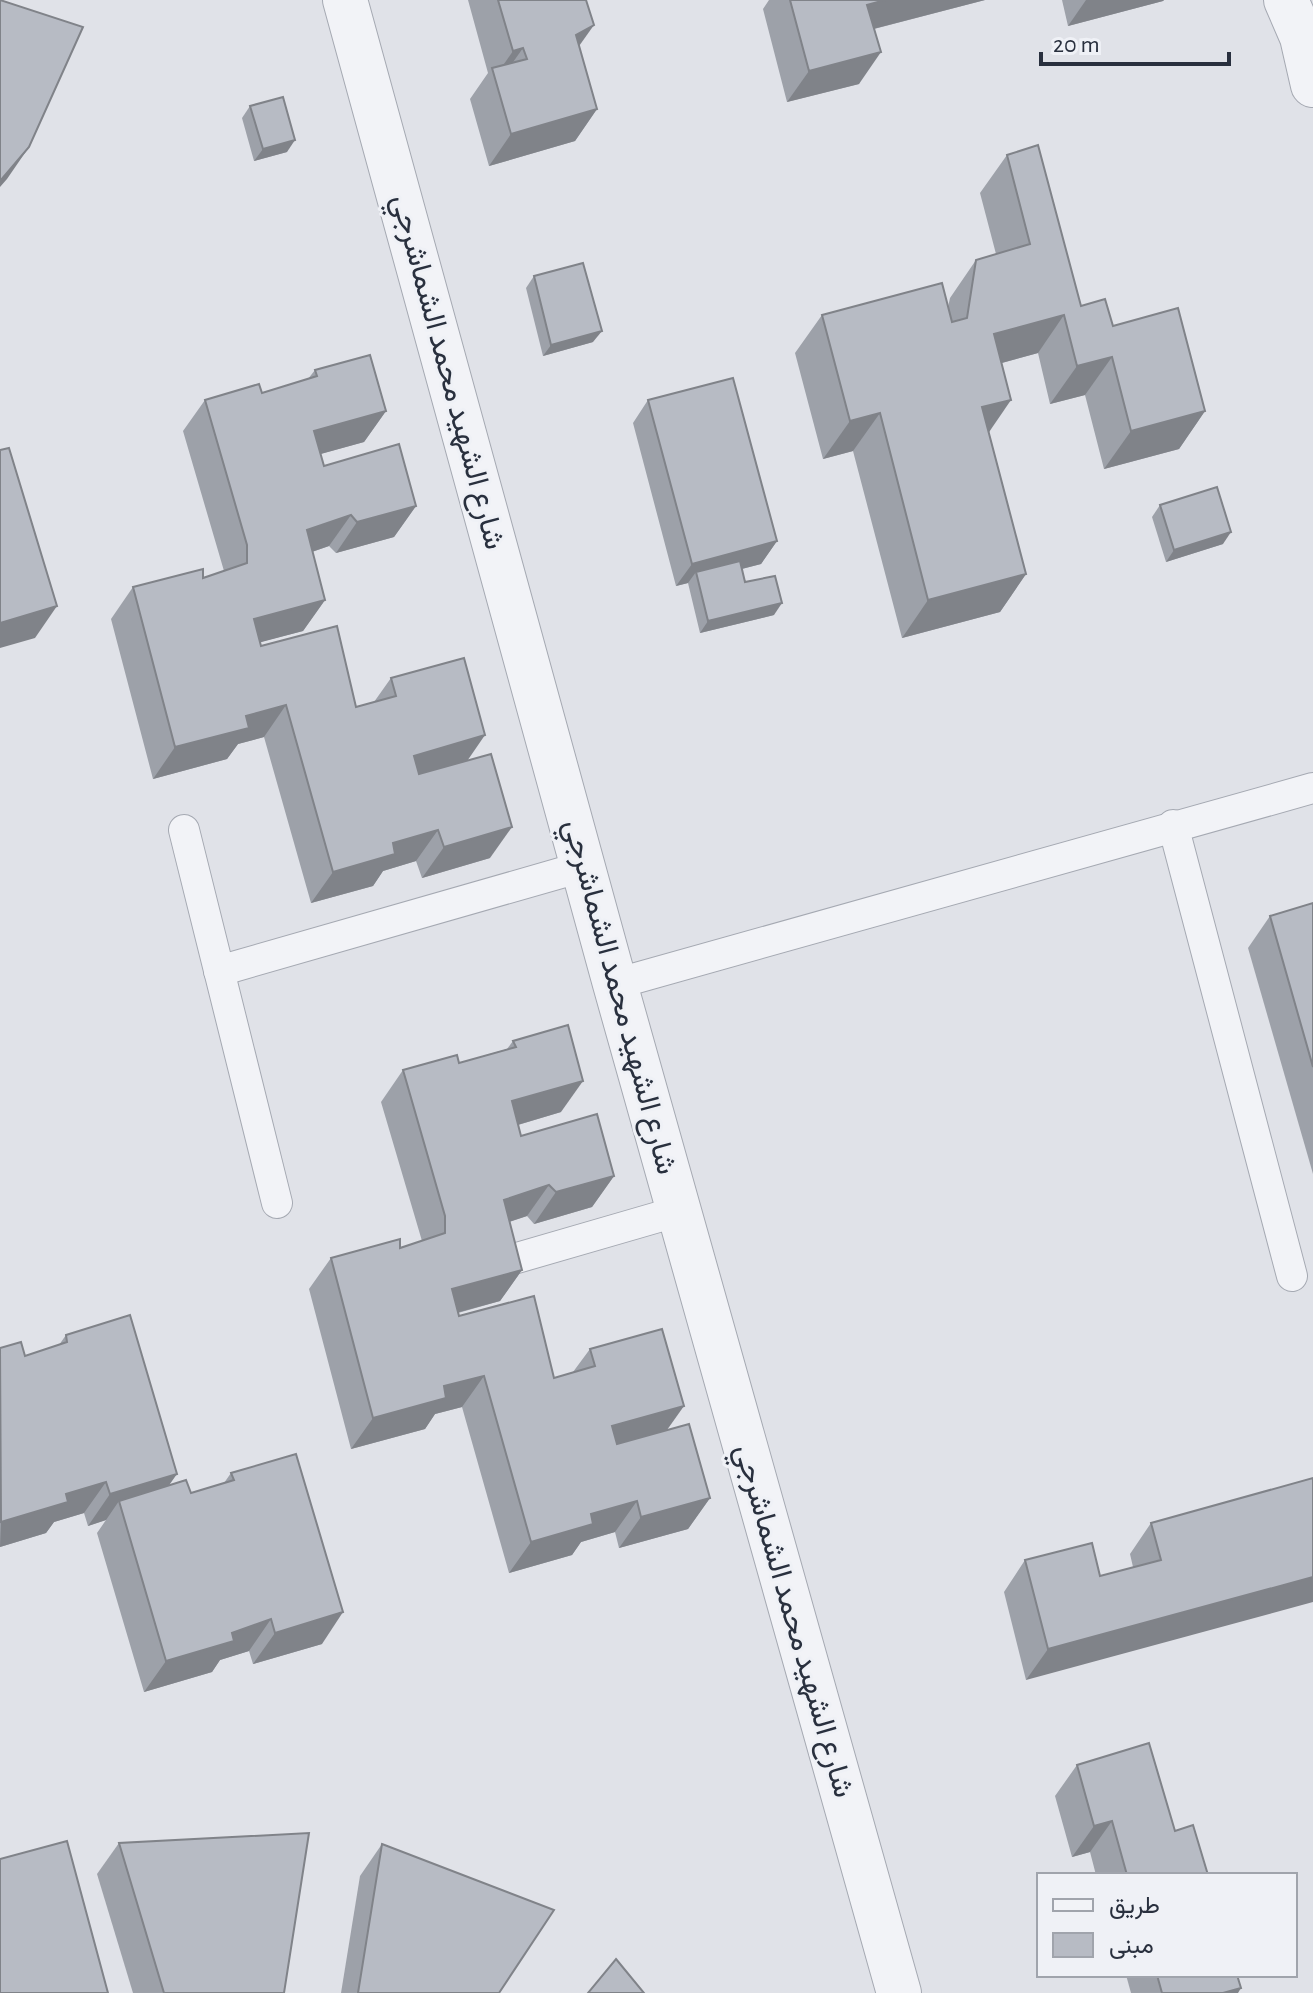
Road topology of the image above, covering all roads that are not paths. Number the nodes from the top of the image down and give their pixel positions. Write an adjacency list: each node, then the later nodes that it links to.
1 (345, 0): 7 (street, شارع الشهيد محمد الشماشرجي)
2 (1286, 0): 3 (street)
3 (1313, 85)
4 (1313, 788): 5 (lane)
5 (1173, 825): 9 (lane); 13 (lane)
6 (184, 830): 8 (lane)
7 (585, 866): 8 (lane); 9 (street, شارع الشهيد محمد الشماشرجي)
8 (219, 971): 10 (lane)
9 (615, 984): 11 (street, شارع الشهيد محمد الشماشرجي)
10 (277, 1203)
11 (679, 1211): 12 (lane); 14 (street, شارع الشهيد محمد الشماشرجي)
12 (503, 1262)
13 (1292, 1276)
14 (899, 1993)

